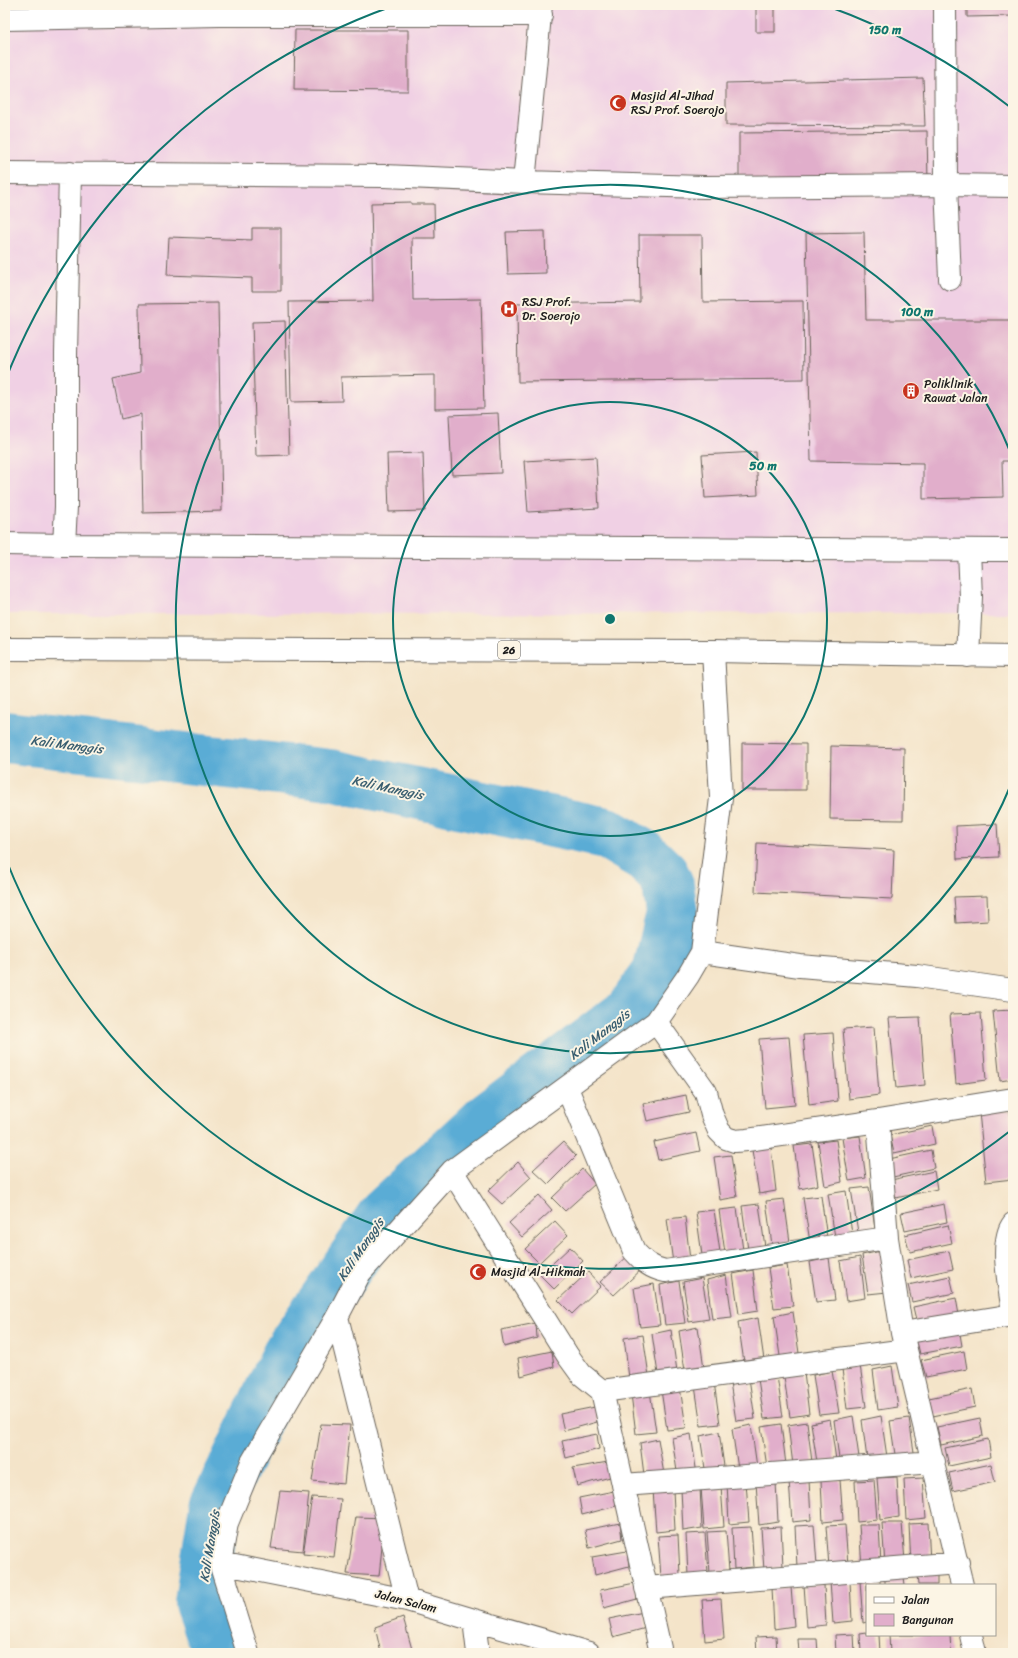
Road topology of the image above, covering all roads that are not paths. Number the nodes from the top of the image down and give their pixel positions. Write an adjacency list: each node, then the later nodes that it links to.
1 (945, 5): 7 (main road)
2 (541, 10): 3 (main road); 6 (main road)
3 (5, 19)
4 (5, 173): 5 (main road)
5 (70, 173): 6 (main road); 11 (main road)
6 (524, 182): 7 (main road)
7 (946, 184): 8 (main road); 9 (main road)
8 (1013, 186)
9 (950, 279)
10 (5, 544): 11 (main road)
11 (64, 545): 12 (main road)
12 (969, 550): 13 (main road); 16 (main road)
13 (1013, 550)
14 (5, 649): 15 (main road, 26)
15 (713, 651): 16 (main road, 26); 18 (main road)
16 (968, 656): 17 (main road, 26)
17 (1013, 656)
18 (702, 952): 19 (main road); 20 (main road)
19 (1013, 990)
20 (656, 1022): 21 (main road); 23 (main road)
21 (567, 1088): 24 (main road); 26 (main road)
22 (1013, 1099): 23 (main road)
23 (878, 1121): 26 (main road)
24 (452, 1172): 29 (main road); 31 (main road)
25 (1013, 1224): 27 (main road)
26 (887, 1238): 30 (main road)
27 (1013, 1312)
28 (1013, 1315): 30 (main road)
29 (337, 1317): 34 (main road); 38 (main road)
30 (904, 1341): 31 (main road); 32 (main road)
31 (602, 1391): 33 (main road)
32 (934, 1462): 33 (main road); 35 (main road)
33 (623, 1485): 37 (main road)
34 (220, 1563): 38 (main road, Jalan Salam); 41 (main road)
35 (958, 1563): 36 (main road); 37 (main road)
36 (962, 1584)
37 (646, 1588): 44 (main road)
38 (407, 1600): 39 (main road, Jalan Salam)
39 (474, 1620): 42 (main road); 43 (main road, Jalan Salam)
40 (972, 1636): 45 (main road)
41 (248, 1653)
42 (478, 1653)
43 (589, 1653)
44 (661, 1653)
45 (975, 1653)

